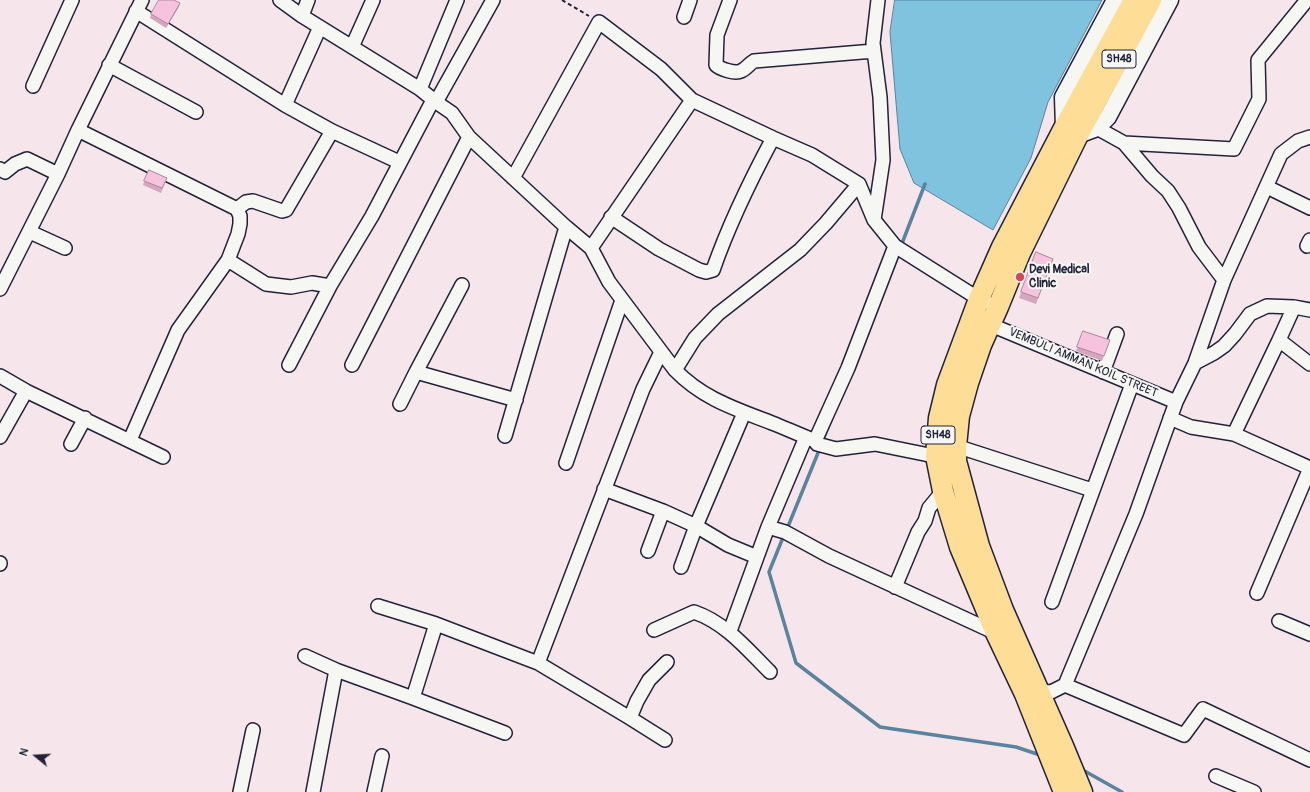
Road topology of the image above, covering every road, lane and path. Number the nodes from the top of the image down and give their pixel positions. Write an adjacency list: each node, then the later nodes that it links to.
1 (72, 0): 24 (street)
2 (280, 0): 17 (street)
3 (308, 0): 17 (street)
4 (373, 0): 21 (street)
5 (456, 0): 25 (street)
6 (492, 0): 27 (street)
7 (562, 0): 19 (path)
8 (690, 0): 18 (street)
9 (730, 0): 22 (street)
10 (878, 0): 22 (street)
11 (1115, 0): 30 (street)
12 (1134, 0): 30 (main road, SH48)
13 (1151, 0): 30 (main road, SH48)
14 (1170, 0): 30 (street)
15 (1307, 0): 36 (street)
16 (139, 5): 23 (street); 28 (street)
17 (302, 16): 20 (street)
18 (684, 17)
19 (599, 22): 26 (street); 40 (street)
20 (320, 27): 21 (street); 28 (street)
21 (352, 47): 25 (street)
22 (874, 50): 46 (street)
23 (110, 65): 29 (street); 31 (street)
24 (33, 86)
25 (420, 89): 27 (street)
26 (692, 100): 35 (street); 45 (street)
27 (434, 101): 33 (street); 37 (street)
28 (285, 105): 32 (street)
29 (196, 112)
30 (1080, 124): 36 (street); 60 (main road, SH48)
31 (78, 130): 39 (street); 44 (street)
32 (332, 130): 37 (street); 44 (street)
33 (469, 137): 40 (street); 67 (street)
34 (1310, 137): 42 (street)
35 (774, 138): 41 (street); 45 (street)
36 (1124, 143): 53 (street)
37 (399, 162): 55 (street)
38 (0, 169): 39 (street)
39 (58, 174): 48 (street)
40 (513, 178): 47 (street)
41 (859, 184): 46 (street, VEMBULI AMMAN KOIL STREET); 68 (street)
42 (1267, 187): 43 (street); 53 (street)
43 (1310, 208)
44 (237, 209): 52 (street)
45 (611, 217): 51 (street)
46 (874, 220): 49 (street, VEMBULI AMMAN KOIL STREET)
47 (566, 227): 51 (street); 74 (street)
48 (30, 232): 50 (street); 56 (street)
49 (895, 246): 60 (street, VEMBULI AMMAN KOIL STREET); 83 (street)
50 (65, 248)
51 (590, 248): 57 (street)
52 (228, 260): 55 (street); 84 (street)
53 (1224, 280): 64 (street)
54 (462, 285): 69 (street)
55 (330, 286): 66 (street)
56 (0, 289)
57 (622, 300): 63 (street); 89 (street)
58 (1294, 307): 59 (street); 62 (street); 64 (street)
59 (1310, 310)
60 (985, 312): 70 (street, VEMBULI AMMAN KOIL STREET); 86 (main road, SH48); 88 (main road, SH48)
61 (1117, 334): 70 (street)
62 (1279, 340): 65 (street); 80 (street)
63 (661, 352): 68 (street); 91 (street)
64 (1195, 363): 75 (street)
65 (1310, 364)
66 (289, 365)
67 (352, 365)
68 (675, 370): 77 (street)
69 (416, 372): 74 (street); 76 (street)
70 (1103, 372): 72 (street, VEMBULI AMMAN KOIL STREET)
71 (0, 376): 73 (street)
72 (1132, 384): 75 (street, VEMBULI AMMAN KOIL STREET); 92 (street)
73 (26, 391): 78 (street); 82 (street)
74 (516, 400): 81 (street)
75 (1176, 402): 79 (street)
76 (400, 404)
77 (744, 413): 83 (street); 95 (street)
78 (85, 418): 84 (street); 85 (street)
79 (1170, 418): 80 (street); 115 (street)
80 (1234, 434): 90 (street)
81 (505, 436)
82 (0, 437)
83 (811, 439): 88 (street); 96 (street)
84 (130, 440): 87 (street)
85 (71, 444)
86 (956, 454): 88 (street); 92 (street); 116 (main road, SH48)
87 (163, 456)
88 (936, 456): 93 (main road, SH48)
89 (566, 463)
90 (1310, 468): 101 (street)
91 (604, 489): 94 (street); 112 (street)
92 (1092, 490): 102 (street)
93 (943, 491): 100 (street); 108 (main road, SH48)
94 (663, 511): 95 (street); 97 (street)
95 (696, 526): 98 (street); 99 (street)
96 (768, 526): 98 (street); 100 (street)
97 (648, 551)
98 (757, 557): 107 (street)
99 (681, 568)
100 (895, 587): 108 (street)
101 (1257, 593)
102 (1052, 602)
103 (378, 606): 105 (street)
104 (1280, 621): 109 (street)
105 (436, 624): 112 (street); 117 (street)
106 (654, 630): 107 (street)
107 (730, 631): 114 (street)
108 (996, 633): 122 (main road, SH48)
109 (1310, 634)
110 (305, 656): 113 (street)
111 (667, 662): 118 (street)
112 (538, 663): 118 (street)
113 (336, 670): 117 (street); 128 (street)
114 (770, 672)
115 (1065, 685): 116 (street); 124 (street)
116 (1039, 691): 122 (main road, SH48)
117 (413, 698): 120 (street)
118 (630, 718): 121 (street)
119 (253, 730): 127 (street)
120 (505, 733)
121 (665, 740)
122 (1055, 747): 126 (main road, SH48)
123 (382, 756): 129 (street)
124 (1310, 760)
125 (1216, 776): 130 (street)
126 (1070, 785)
127 (240, 792)
128 (313, 792)
129 (374, 792)
130 (1254, 792)

